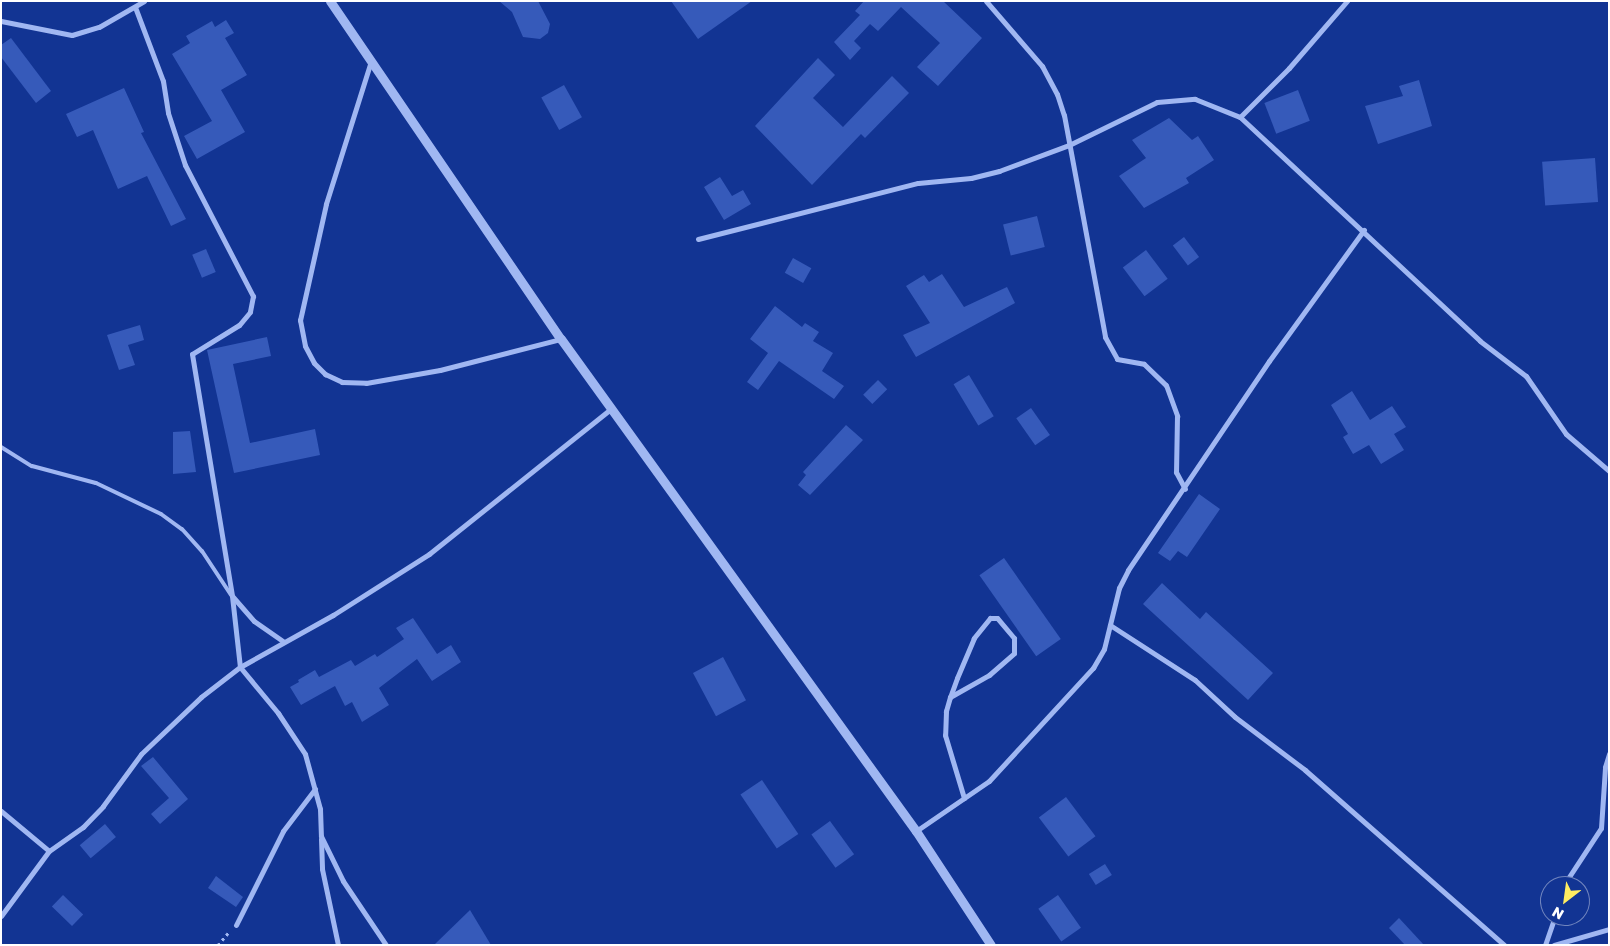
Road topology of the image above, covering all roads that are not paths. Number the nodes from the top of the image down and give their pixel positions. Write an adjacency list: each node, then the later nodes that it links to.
1 (144, 1): 5 (street)
2 (330, 1): 7 (street)
3 (986, 1): 9 (street)
4 (1346, 1): 8 (street)
5 (135, 7): 6 (street); 17 (street)
6 (1, 21)
7 (371, 60): 12 (street); 12 (street)
8 (1240, 117): 9 (street); 10 (street)
9 (1069, 145): 11 (street); 16 (street)
10 (1364, 230): 15 (street); 16 (street)
11 (698, 239)
12 (561, 339): 13 (street)
13 (612, 408): 19 (street); 26 (street)
14 (1, 447): 17 (lane)
15 (1609, 471)
16 (1184, 489): 18 (street)
17 (232, 596): 19 (street); 20 (street)
18 (1110, 625): 24 (street); 37 (street)
19 (283, 641): 20 (street)
20 (240, 667): 23 (street); 28 (street)
21 (950, 697): 21 (street); 24 (street)
22 (1609, 754): 29 (street)
23 (315, 788): 27 (street); 31 (street)
24 (964, 798): 26 (street)
25 (1, 811): 28 (street)
26 (916, 831): 36 (street)
27 (321, 836): 34 (street); 35 (street)
28 (49, 851): 30 (street)
29 (1570, 876)
30 (1, 916)
31 (236, 925)
32 (1552, 926): 38 (street)
33 (1609, 930): 39 (street)
34 (338, 945)
35 (386, 945)
36 (991, 945)
37 (1504, 945)
38 (1545, 945)
39 (1554, 945)

